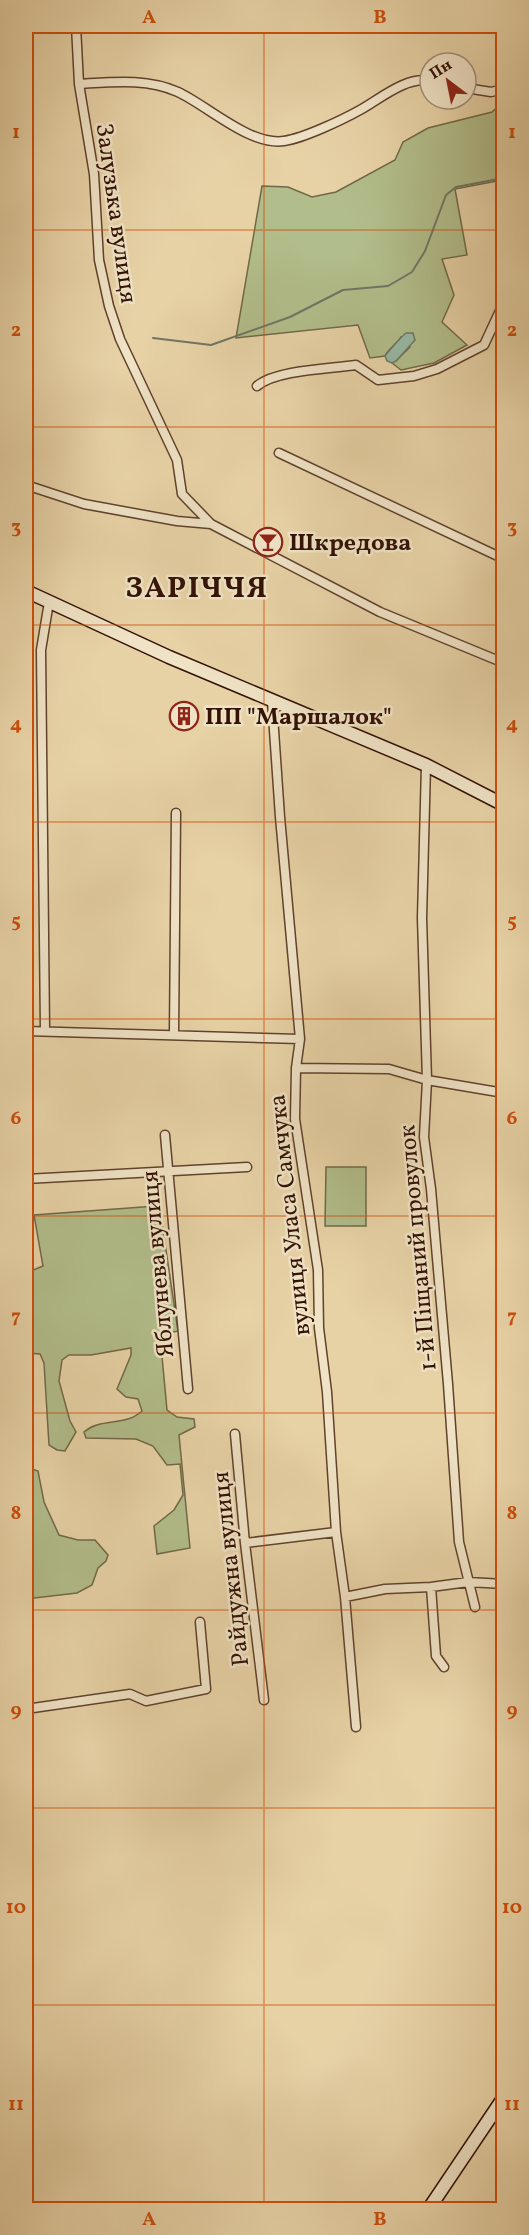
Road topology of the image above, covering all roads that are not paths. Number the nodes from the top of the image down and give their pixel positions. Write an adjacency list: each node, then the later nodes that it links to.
1 (75, 26): 3 (street, Залузька вулиця)
2 (418, 81): 3 (street)
3 (79, 84): 10 (street, Залузька вулиця)
4 (504, 89): 5 (street)
5 (478, 90)
6 (504, 302): 7 (street)
7 (257, 386)
8 (279, 453): 11 (street)
9 (26, 485): 10 (street)
10 (211, 524): 14 (street)
11 (504, 559)
12 (26, 591): 13 (street)
13 (49, 602): 15 (street); 20 (street)
14 (504, 663)
15 (272, 701): 16 (street); 22 (street, вулиця Уласа Самчука)
16 (426, 765): 17 (street); 24 (street, 1-й Піщаний провулок)
17 (504, 805)
18 (176, 813): 21 (street)
19 (26, 1031): 20 (street)
20 (45, 1031): 21 (street)
21 (174, 1034): 22 (street)
22 (300, 1039): 23 (street, вулиця Уласа Самчука)
23 (296, 1068): 24 (street); 32 (street, вулиця Уласа Самчука)
24 (427, 1080): 25 (street); 34 (street, 1-й Піщаний провулок)
25 (504, 1093)
26 (165, 1135): 28 (street, Яблунева вулиця)
27 (248, 1167): 28 (street)
28 (168, 1172): 29 (street); 30 (street, Яблунева вулиця)
29 (26, 1179)
30 (188, 1389)
31 (235, 1434): 33 (street, Райдужна вулиця)
32 (336, 1532): 33 (street); 37 (street, вулиця Уласа Самчука)
33 (245, 1543): 41 (street, Райдужна вулиця)
34 (468, 1582): 35 (street); 36 (street); 38 (street, 1-й Піщаний провулок)
35 (504, 1584)
36 (431, 1587): 37 (street); 40 (street)
37 (345, 1597): 43 (street, вулиця Уласа Самчука)
38 (475, 1607)
39 (200, 1622): 42 (street)
40 (444, 1667)
41 (264, 1700)
42 (26, 1709)
43 (356, 1726)
44 (504, 2097): 45 (street)
45 (428, 2210)

